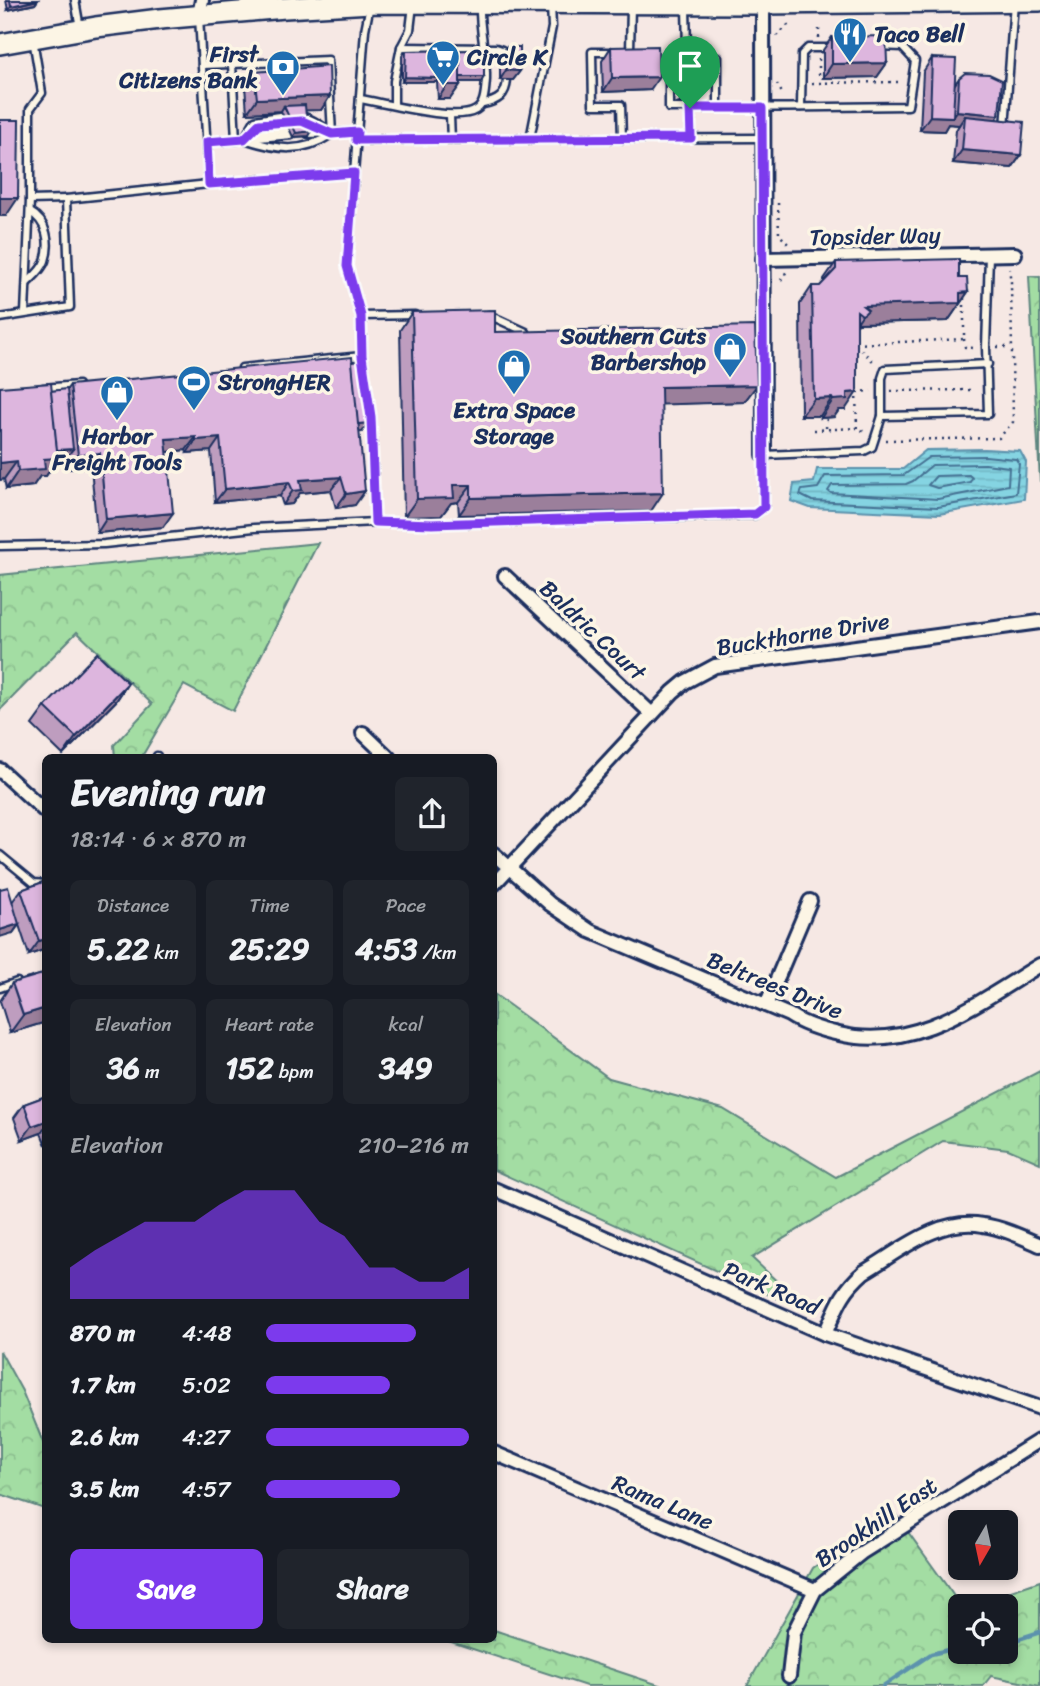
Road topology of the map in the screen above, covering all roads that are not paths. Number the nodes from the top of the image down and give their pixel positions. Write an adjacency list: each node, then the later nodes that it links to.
1 (75, 0): 14 (lane)
2 (997, 0): 3 (main road); 4 (main road)
3 (894, 1): 8 (main road)
4 (1014, 1): 5 (main road); 36 (lane)
5 (1040, 1)
6 (371, 2): 10 (main road); 13 (main road); 26 (lane)
7 (550, 2): 9 (main road); 11 (main road); 42 (lane)
8 (763, 2): 12 (main road); 32 (street)
9 (631, 3): 12 (main road); 43 (lane)
10 (413, 4): 11 (main road); 18 (lane)
11 (480, 4): 20 (lane)
12 (686, 4): 21 (lane)
13 (201, 8): 14 (main road); 24 (lane)
14 (80, 30): 15 (main road)
15 (32, 37): 16 (main road); 50 (lane)
16 (0, 44)
17 (870, 46): 29 (lane)
18 (401, 47): 20 (lane); 28 (lane)
19 (845, 47): 29 (lane)
20 (485, 48): 22 (lane); 27 (lane)
21 (687, 51): 30 (lane); 31 (lane)
22 (506, 56)
23 (232, 64): 24 (lane); 35 (lane); 44 (lane)
24 (202, 65): 46 (lane)
25 (507, 80): 27 (lane)
26 (360, 99): 28 (lane); 38 (lane)
27 (482, 104): 33 (lane)
28 (394, 105): 33 (lane)
29 (801, 107): 32 (lane)
30 (690, 108): 31 (lane); 39 (lane)
31 (718, 108): 32 (lane)
32 (762, 108): 40 (street)
33 (450, 116): 45 (lane)
34 (308, 134): 35 (lane)
35 (332, 134): 38 (lane); 41 (lane); 41 (lane); 41 (lane)
36 (1005, 134)
37 (292, 135): 41 (lane)
38 (357, 136): 45 (lane); 47 (lane)
39 (691, 138): 40 (lane); 43 (lane)
40 (762, 138): 54 (street)
41 (244, 139): 44 (lane)
42 (530, 139): 43 (lane); 45 (lane)
43 (622, 139)
44 (236, 140): 46 (lane)
45 (451, 140)
46 (207, 142): 48 (lane)
47 (354, 173): 48 (lane); 59 (lane)
48 (209, 184): 49 (lane)
49 (66, 199): 50 (lane); 56 (lane)
50 (30, 200): 51 (lane)
51 (30, 212): 55 (lane); 55 (lane)
52 (1015, 254): 53 (street, Topsider Way)
53 (989, 255): 54 (street, Topsider Way); 63 (lane)
54 (763, 259): 68 (street)
55 (27, 283): 56 (lane)
56 (25, 313): 60 (lane)
57 (423, 315): 59 (lane)
58 (476, 315): 61 (lane)
59 (361, 316): 62 (lane)
60 (0, 318)
61 (531, 332)
62 (362, 356): 64 (lane); 69 (lane)
63 (988, 364): 67 (lane); 67 (lane)
64 (239, 369)
65 (84, 384): 66 (lane)
66 (40, 388)
67 (882, 415): 68 (lane)
68 (764, 455): 69 (lane)
69 (375, 522): 70 (lane)
70 (0, 546)
71 (505, 576): 73 (street, Baldric Court)
72 (1040, 622): 73 (street, Buckthorne Drive)
73 (652, 714): 80 (street, Buckthorne Drive)
74 (363, 733): 75 (street)
75 (386, 754)
76 (0, 770): 77 (street)
77 (42, 808)
78 (0, 855): 82 (lane)
79 (497, 857): 80 (street, Beltrees Drive)
80 (508, 868): 81 (street, Buckthorne Drive); 87 (street, Beltrees Drive)
81 (497, 881)
82 (42, 884)
83 (810, 901): 87 (street)
84 (1040, 965): 87 (street, Beltrees Drive)
85 (23, 981): 86 (lane)
86 (0, 988)
87 (766, 1005)
88 (497, 1190): 90 (street, Park Road)
89 (1040, 1245): 90 (street)
90 (825, 1334): 91 (street, Park Road)
91 (1040, 1408)
92 (1040, 1440): 94 (street, Brookhill East)
93 (497, 1454): 94 (street, Rama Lane)
94 (815, 1590): 95 (street, Brookhill East)
95 (789, 1676)

